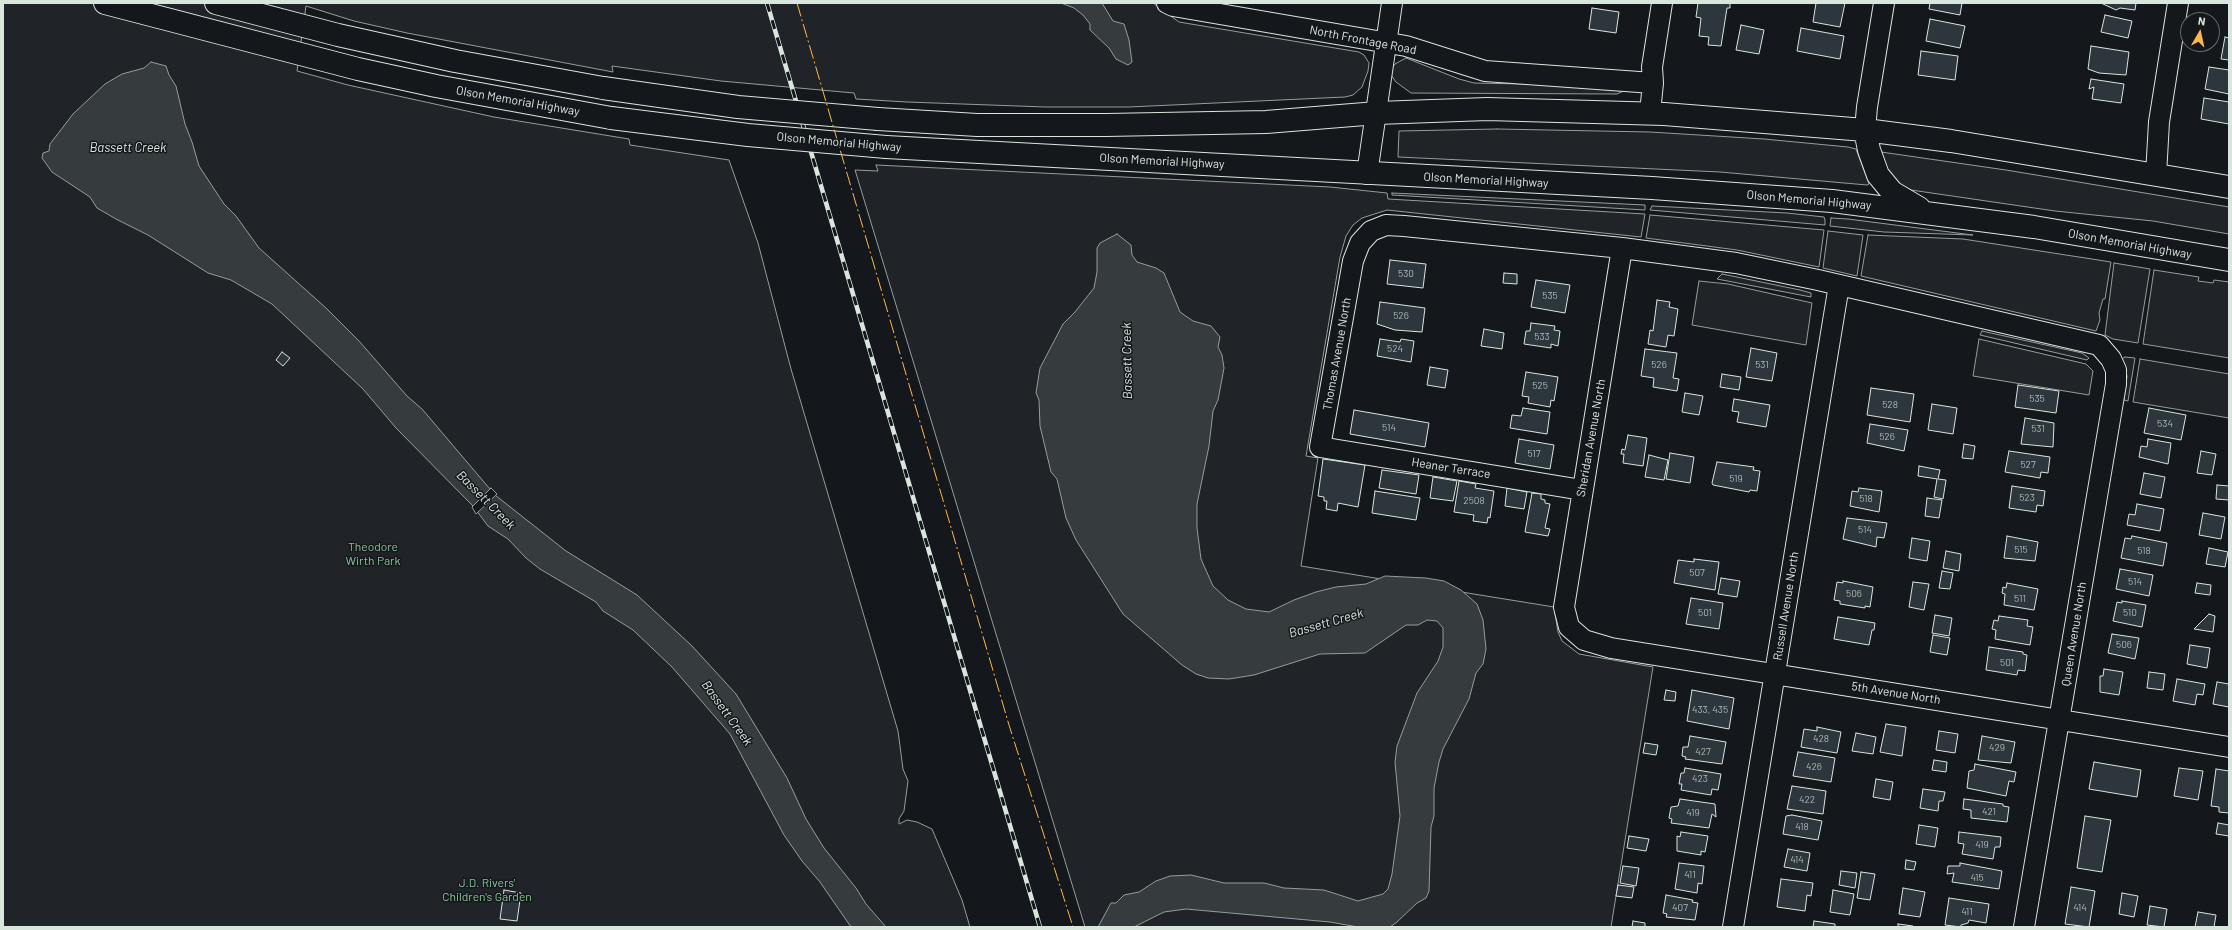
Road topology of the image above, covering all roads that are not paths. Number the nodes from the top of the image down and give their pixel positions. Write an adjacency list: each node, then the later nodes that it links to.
1 (105, 3): 13 (main road, Olson Memorial Highway, bridge)
2 (216, 3): 10 (main road, bridge)
3 (1167, 3): 8 (street, North Frontage Road)
4 (1392, 3): 8 (street)
5 (1662, 3): 9 (street)
6 (1884, 3): 12 (street)
7 (2178, 3): 14 (street)
8 (1385, 43): 9 (street, North Frontage Road); 10 (street)
9 (1653, 83): 11 (street)
10 (1377, 113): 11 (main road); 13 (street)
11 (1650, 113): 12 (main road)
12 (1866, 130): 14 (main road); 16 (main road)
13 (1367, 174): 16 (main road, Olson Memorial Highway)
14 (2156, 175): 15 (main road)
15 (2229, 187)
16 (1934, 213): 18 (main road, Olson Memorial Highway)
17 (1622, 248): 19 (street, Thomas Avenue North); 21 (street, Thomas Avenue North); 22 (street, Sheridan Avenue North)
18 (2229, 260)
19 (1839, 285): 20 (street, Thomas Avenue North); 24 (street, Russell Avenue North)
20 (2099, 345): 25 (street, Queen Avenue North)
21 (1320, 447): 22 (street, Heaner Terrace)
22 (1582, 490): 23 (street, Sheridan Avenue North)
23 (1569, 627): 24 (street, 5th Avenue North)
24 (1775, 674): 25 (street, 5th Avenue North); 27 (street, Russell Avenue North)
25 (2060, 719): 26 (street, 5th Avenue North); 28 (street, Queen Avenue North)
26 (2229, 747)
27 (1733, 927)
28 (2024, 927)

